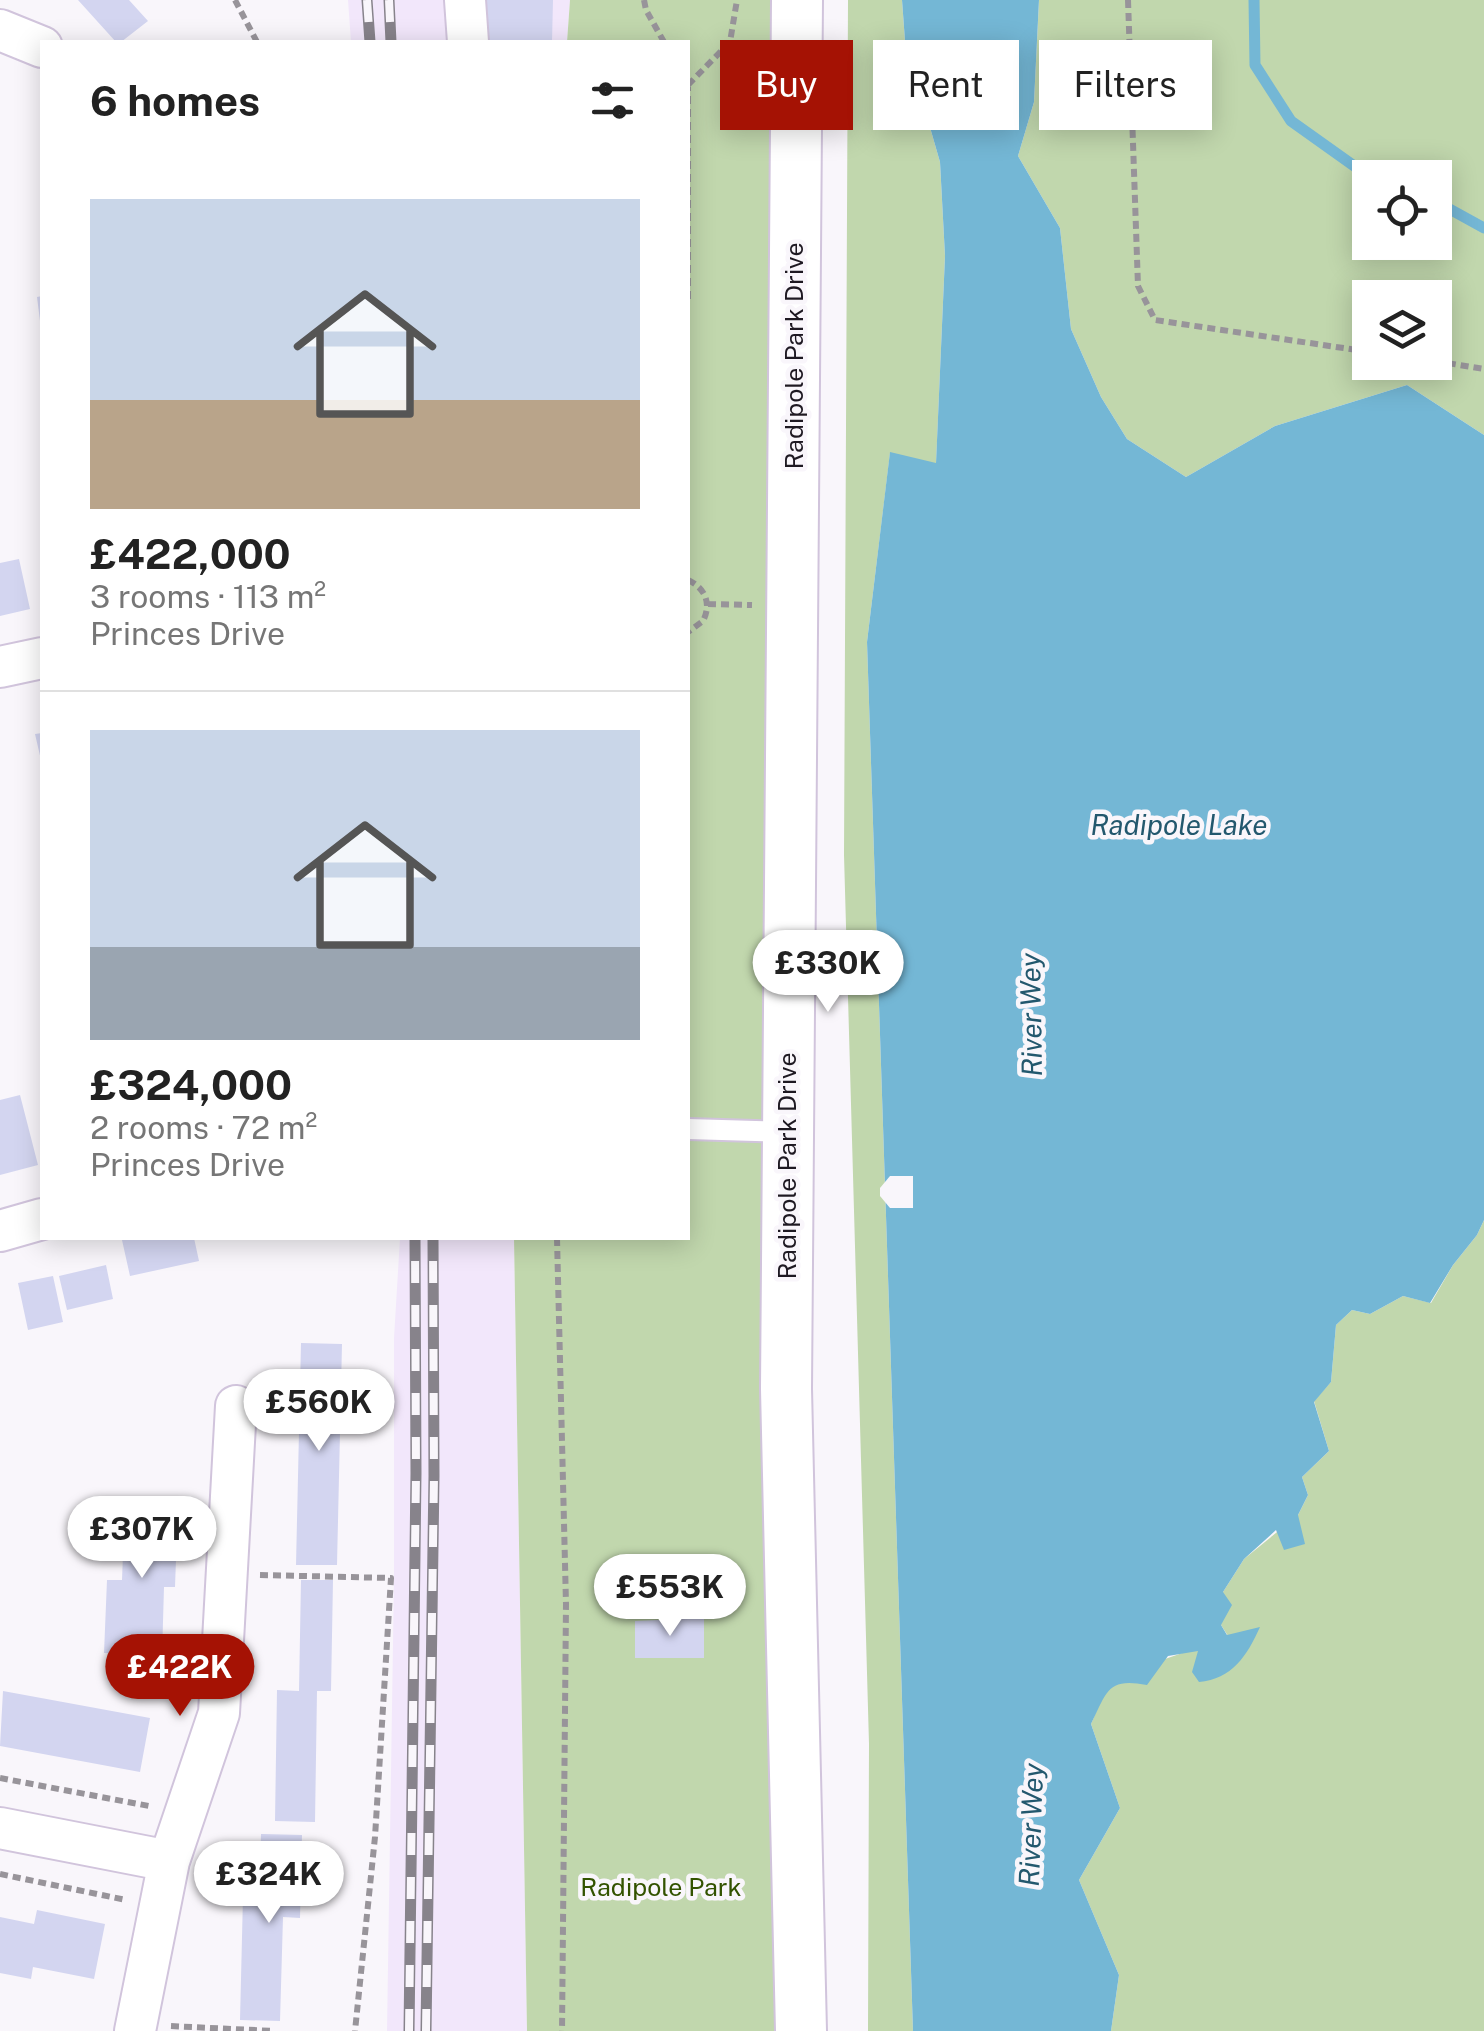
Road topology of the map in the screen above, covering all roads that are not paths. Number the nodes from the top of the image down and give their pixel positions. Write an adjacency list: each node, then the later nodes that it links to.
1 (465, 0): 4 (street)
2 (796, 0): 9 (street, Radipole Park Drive)
3 (0, 30): 5 (street)
4 (468, 40)
5 (40, 46)
6 (40, 658): 7 (street)
7 (0, 667)
8 (690, 1130): 9 (lane)
9 (788, 1132): 16 (street, Radipole Park Drive)
10 (40, 1221): 11 (street)
11 (0, 1231)
12 (236, 1406): 14 (street)
13 (0, 1828): 14 (street)
14 (170, 1861): 15 (street)
15 (136, 2027)
16 (801, 2031)

